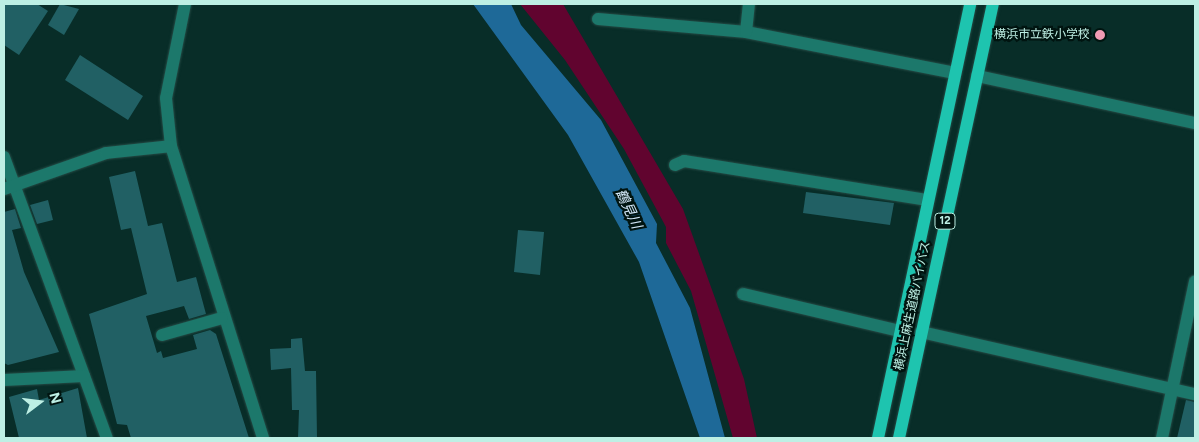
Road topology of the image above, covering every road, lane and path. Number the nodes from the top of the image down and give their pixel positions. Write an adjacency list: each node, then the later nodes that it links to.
1 (185, 4): 10 (street)
2 (749, 4): 6 (street)
3 (970, 4): 7 (main road, 横浜上麻生道路バイパス / 12)
4 (993, 4): 8 (main road, 横浜上麻生道路バイパス / 12)
5 (598, 19): 6 (street)
6 (746, 32): 7 (street)
7 (955, 73): 14 (main road, 横浜上麻生道路バイパス / 12)
8 (977, 76): 9 (street); 19 (main road, 横浜上麻生道路バイパス / 12)
9 (1195, 122)
10 (171, 146): 13 (street); 17 (street)
11 (4, 157): 13 (street)
12 (675, 165): 14 (street)
13 (10, 187): 21 (street)
14 (928, 200): 18 (main road, 横浜上麻生道路バイパス / 12)
15 (1195, 281): 23 (street)
16 (743, 294): 18 (street)
17 (222, 318): 20 (street); 26 (street)
18 (900, 331): 27 (main road, 横浜上麻生道路バイパス / 12)
19 (920, 332): 23 (street); 28 (main road, 横浜上麻生道路バイパス / 12)
20 (162, 335)
21 (84, 376): 22 (street); 25 (street)
22 (4, 380)
23 (1172, 389): 24 (street); 29 (street)
24 (1195, 394)
25 (107, 438)
26 (262, 438)
27 (878, 438)
28 (899, 438)
29 (1162, 438)

